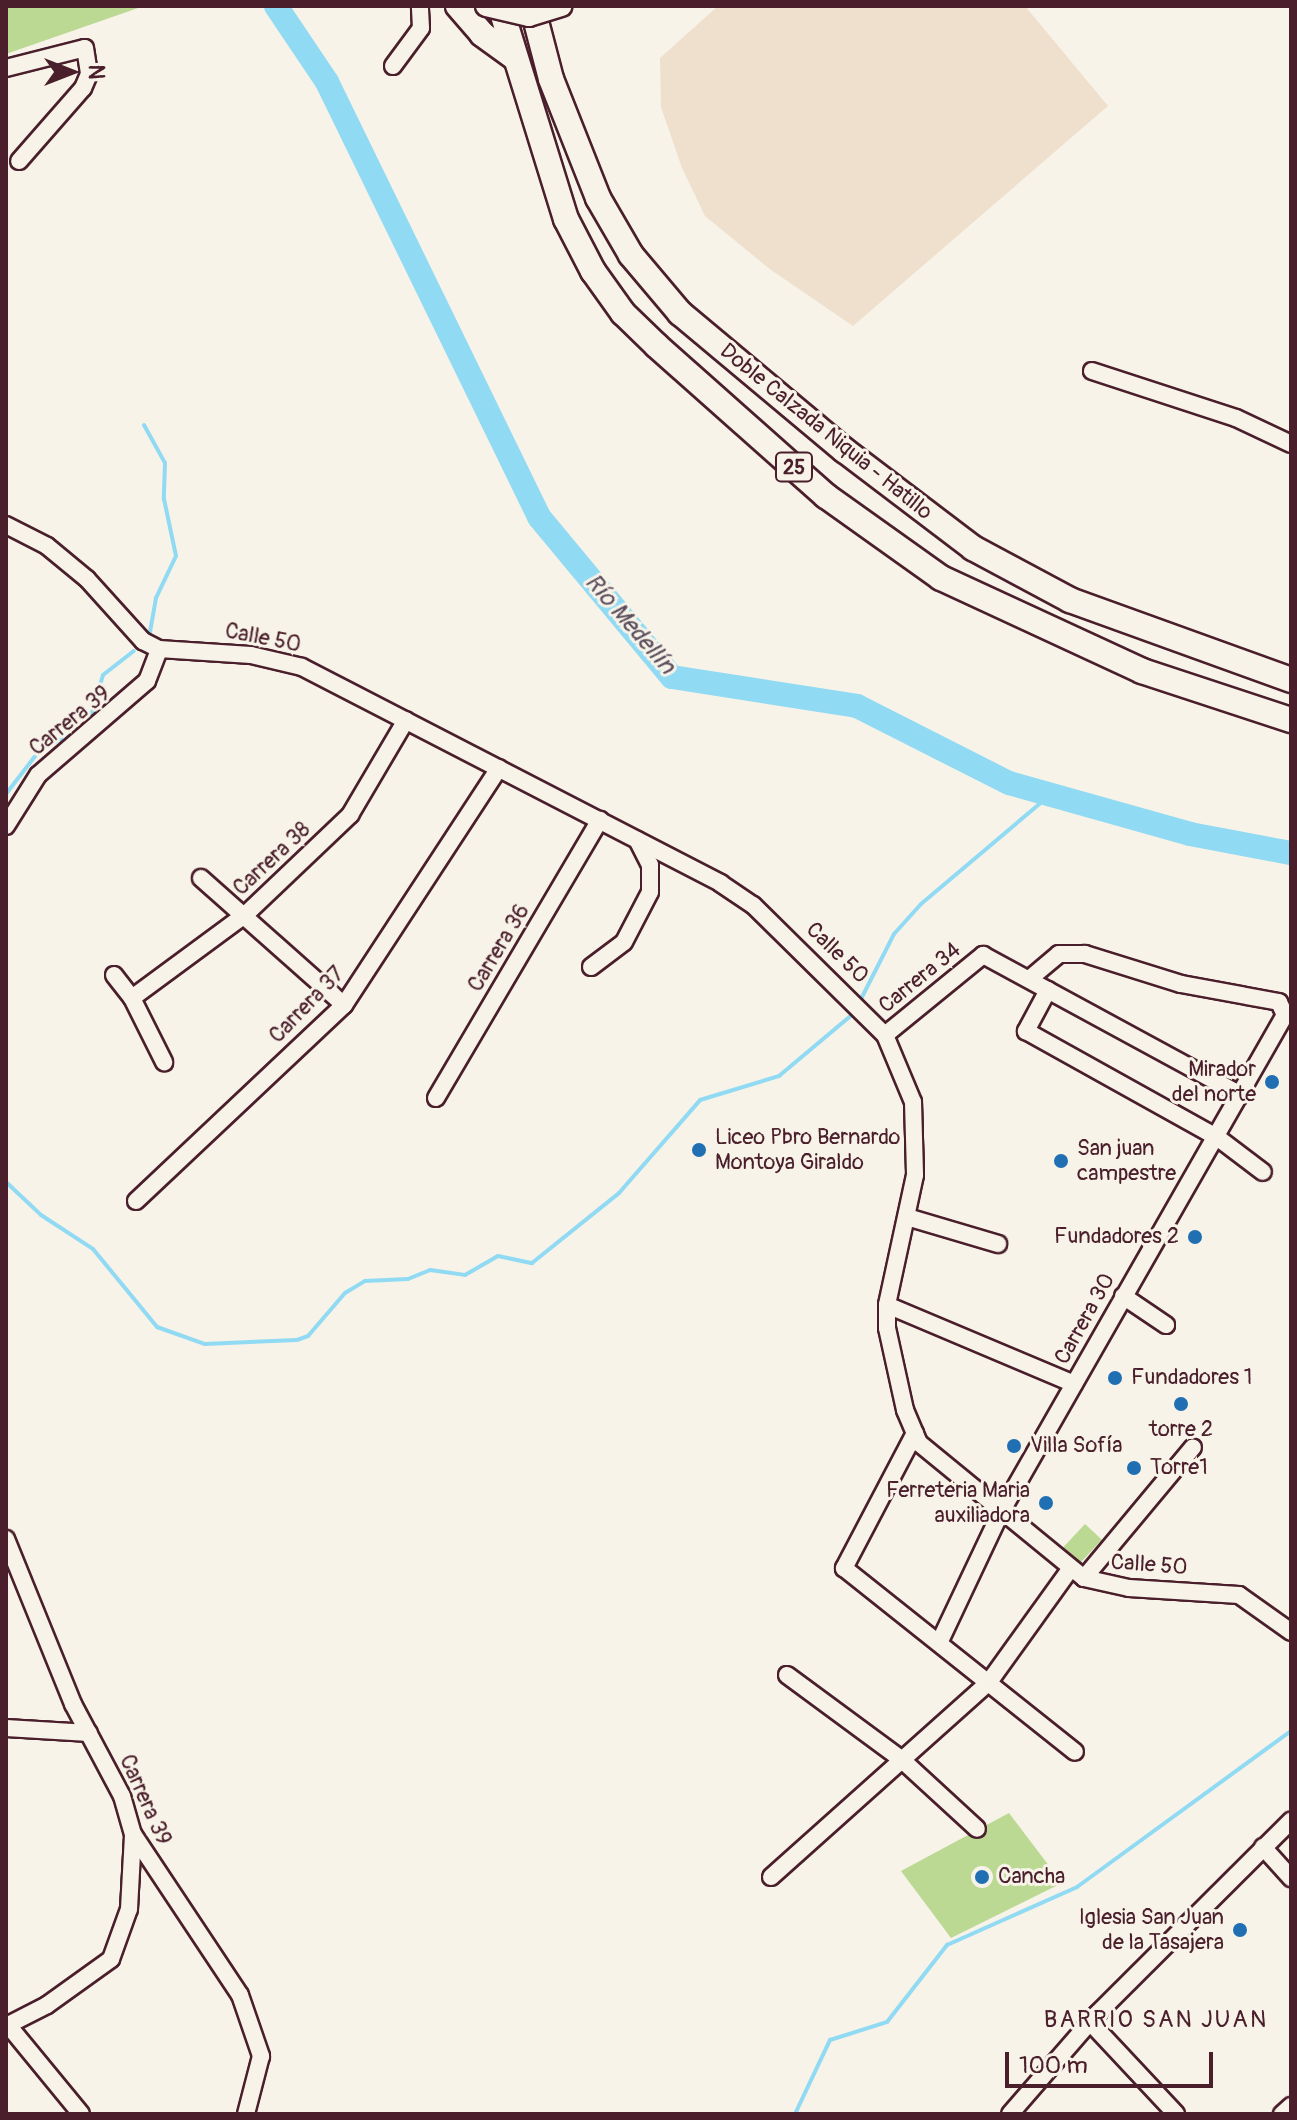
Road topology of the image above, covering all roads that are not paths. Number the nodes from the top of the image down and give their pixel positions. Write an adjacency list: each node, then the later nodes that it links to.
1 (420, 6): 8 (street)
2 (458, 6): 7 (highway)
3 (486, 6): 6 (main road, bridge)
4 (500, 6): 7 (highway, Doble Calzada Niquia - Hatillo / 25)
5 (532, 6): 15 (highway, Doble Calzada Niquia - Hatillo / 25)
6 (562, 6)
7 (515, 58): 17 (highway, Doble Calzada Niquia - Hatillo / 25)
8 (393, 66)
9 (6, 68): 10 (street)
10 (19, 161)
11 (1092, 371): 12 (street)
12 (1291, 444)
13 (6, 525): 14 (street)
14 (159, 649): 16 (street, Calle 50); 20 (street, Carrera 39)
15 (1291, 680)
16 (406, 720): 18 (street, Calle 50); 23 (street, Carrera 38)
17 (1291, 720)
18 (499, 768): 19 (street, Calle 50); 29 (street, Carrera 37)
19 (600, 820): 21 (street, Calle 50); 33 (street, Carrera 36)
20 (6, 826)
21 (637, 840): 24 (street); 30 (street, Calle 50)
22 (201, 878): 23 (street)
23 (246, 914): 28 (street, Carrera 38); 29 (street)
24 (591, 967)
25 (114, 975): 28 (street)
26 (1029, 979): 27 (street); 30 (street, Carrera 34); 32 (street, Carrera 30)
27 (1048, 990): 32 (street); 34 (street)
28 (132, 998): 31 (street)
29 (344, 1005): 36 (street, Carrera 37)
30 (885, 1035): 37 (street, Calle 50)
31 (164, 1062)
32 (1241, 1095): 34 (street, Carrera 30)
33 (436, 1098)
34 (1218, 1138): 35 (street); 39 (street, Carrera 30)
35 (1263, 1172)
36 (136, 1201)
37 (907, 1217): 38 (street); 40 (street, Calle 50)
38 (998, 1244)
39 (1123, 1296): 41 (street); 42 (street, Carrera 30)
40 (887, 1305): 42 (street); 43 (street, Calle 50)
41 (1166, 1325)
42 (1074, 1384): 45 (street, Carrera 30)
43 (915, 1433): 45 (street, Calle 50); 49 (street)
44 (1193, 1447): 47 (street)
45 (1001, 1512): 47 (street, Calle 50); 49 (street, Carrera 30)
46 (6, 1539): 53 (street, Carrera 39)
47 (1078, 1573): 48 (street, Calle 50); 51 (street)
48 (1291, 1632)
49 (939, 1643): 51 (street)
50 (787, 1675): 55 (street)
51 (989, 1682): 54 (street); 55 (street)
52 (6, 1728): 53 (street)
53 (89, 1733): 58 (street, Carrera 39)
54 (1075, 1752)
55 (901, 1759): 57 (street); 60 (street)
56 (1291, 1821): 59 (street)
57 (977, 1829)
58 (133, 1834): 63 (street); 67 (street, Carrera 39)
59 (1263, 1847): 61 (street); 62 (street)
60 (771, 1877)
61 (1291, 1878)
62 (1090, 2022): 65 (street); 68 (street)
63 (7, 2026): 66 (street)
64 (1291, 2106): 69 (street)
65 (1016, 2112)
66 (81, 2114)
67 (246, 2114)
68 (1176, 2114)
69 (1282, 2114)

